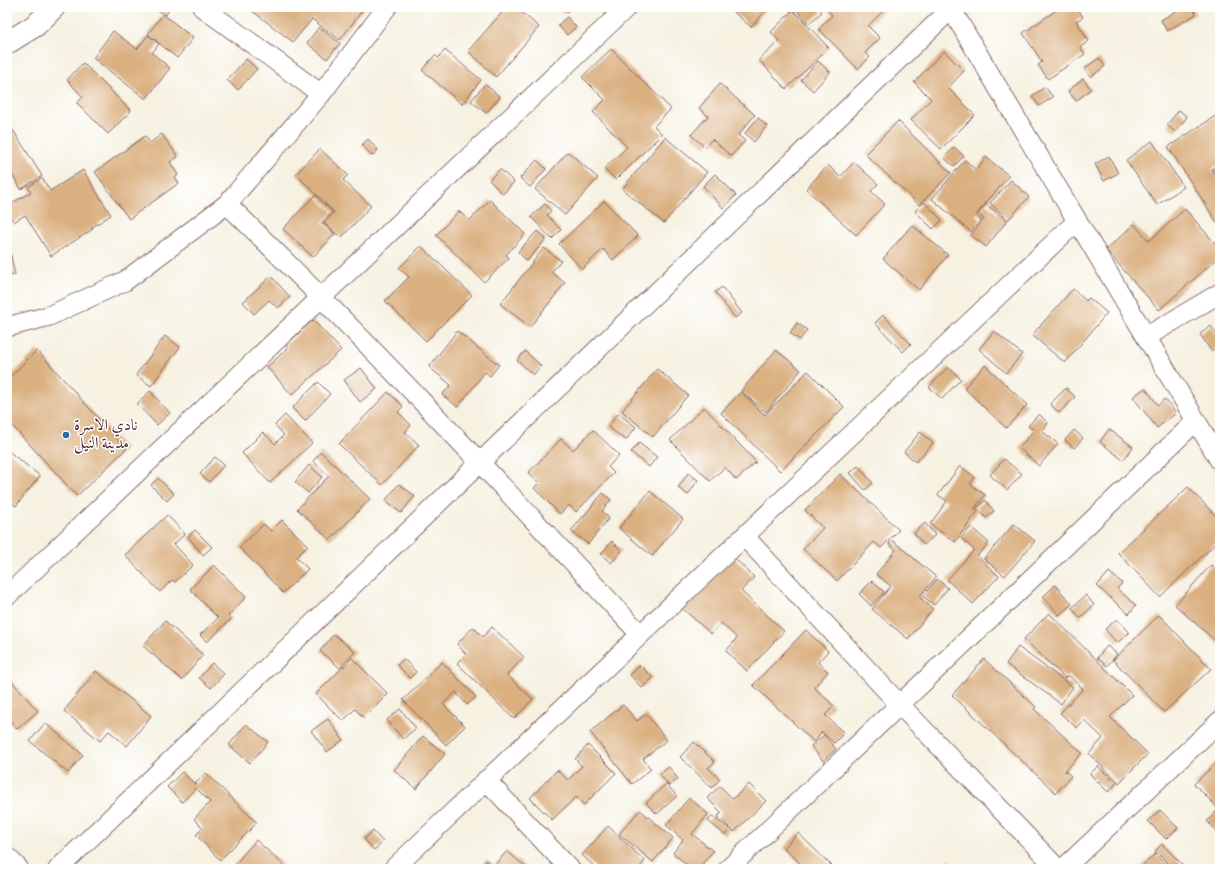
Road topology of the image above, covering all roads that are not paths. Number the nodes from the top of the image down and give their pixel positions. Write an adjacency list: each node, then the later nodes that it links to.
1 (54, 7): 6 (main road)
2 (202, 7): 7 (street)
3 (387, 7): 7 (street)
4 (627, 7): 11 (street)
5 (951, 8): 9 (street); 16 (street)
6 (7, 43)
7 (321, 94): 8 (street)
8 (228, 204): 11 (street); 12 (street)
9 (1078, 221): 13 (street); 17 (street)
10 (1220, 293): 13 (street)
11 (322, 296): 16 (street); 18 (street)
12 (7, 327)
13 (1146, 337): 14 (street)
14 (1196, 421): 15 (street); 20 (street)
15 (1220, 461)
16 (480, 462): 19 (street); 25 (street)
17 (745, 537): 19 (street); 20 (street)
18 (7, 596)
19 (640, 634): 22 (street)
20 (899, 704): 28 (street); 29 (street)
21 (1220, 721): 30 (street)
22 (486, 780): 26 (street); 27 (street)
23 (7, 859): 24 (main road)
24 (17, 869)
25 (58, 869)
26 (393, 869)
27 (570, 869)
28 (728, 869)
29 (1058, 869)
30 (1062, 869)

